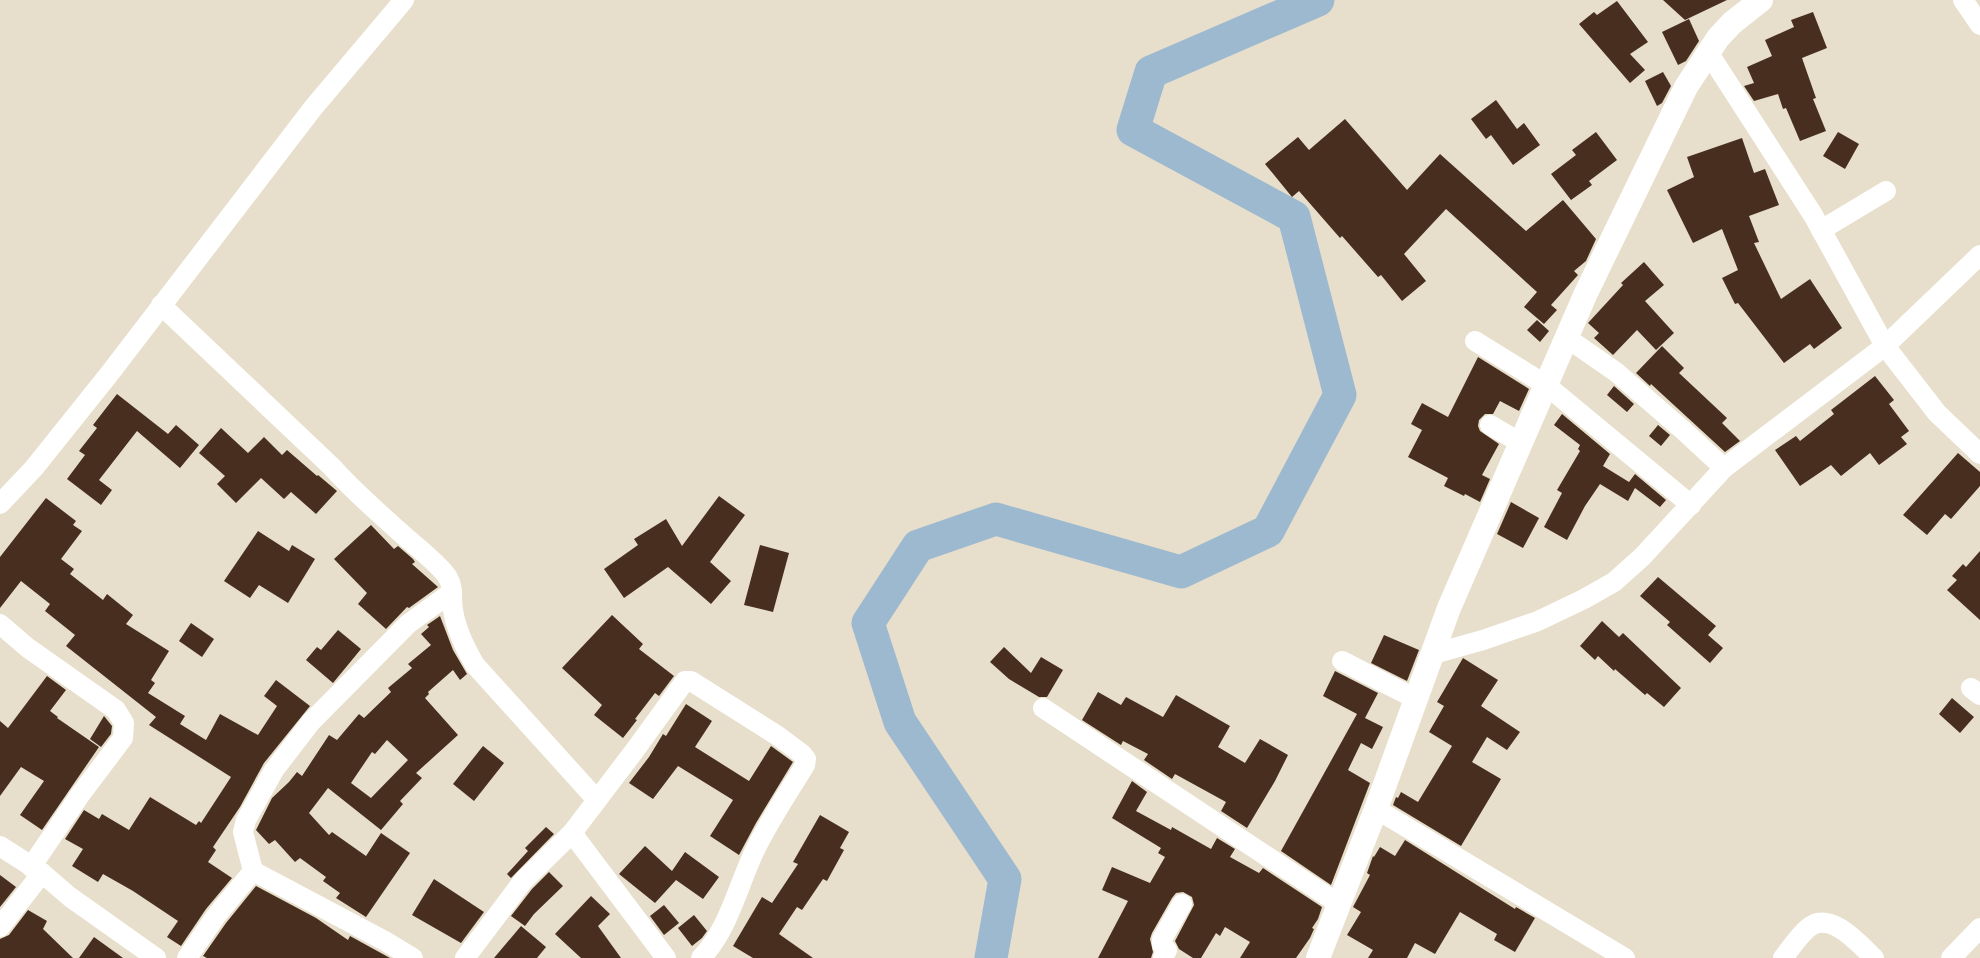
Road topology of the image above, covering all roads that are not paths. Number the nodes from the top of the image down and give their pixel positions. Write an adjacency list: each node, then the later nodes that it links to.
1 (404, 0): 9 (street)
2 (1761, 0): 5 (street)
3 (1963, 0): 4 (street)
4 (1980, 25)
5 (1708, 52): 7 (street); 10 (street)
6 (1886, 191): 7 (street)
7 (1821, 230): 12 (street)
8 (1980, 255): 12 (street)
9 (161, 305): 18 (street); 20 (street)
10 (1567, 338): 13 (street); 17 (street)
11 (1475, 342): 13 (street)
12 (1885, 346): 16 (street); 17 (street)
13 (1546, 385): 15 (street); 19 (street)
14 (1490, 425): 15 (street)
15 (1521, 443): 22 (street)
16 (1980, 454)
17 (1724, 468): 19 (street)
18 (0, 504)
19 (1691, 505): 22 (street)
20 (452, 592): 26 (street); 31 (street)
21 (0, 624): 30 (street)
22 (1433, 654): 24 (street)
23 (1342, 661): 24 (street)
24 (1416, 699): 27 (street)
25 (1043, 708): 33 (street)
26 (597, 800): 28 (street); 41 (street)
27 (1376, 809): 33 (street); 44 (street)
28 (572, 832): 39 (street); 40 (street)
29 (0, 846): 30 (street)
30 (36, 870): 34 (street); 36 (street)
31 (253, 871): 37 (street); 38 (street)
32 (1182, 904): 42 (street)
33 (1339, 904): 43 (street)
34 (0, 927)
35 (1980, 928): 47 (street)
36 (156, 958)
37 (187, 958)
38 (413, 958)
39 (465, 958)
40 (666, 958)
41 (701, 958)
42 (1163, 958)
43 (1318, 958)
44 (1625, 958)
45 (1783, 958): 46 (street)
46 (1874, 958)
47 (1951, 958)

